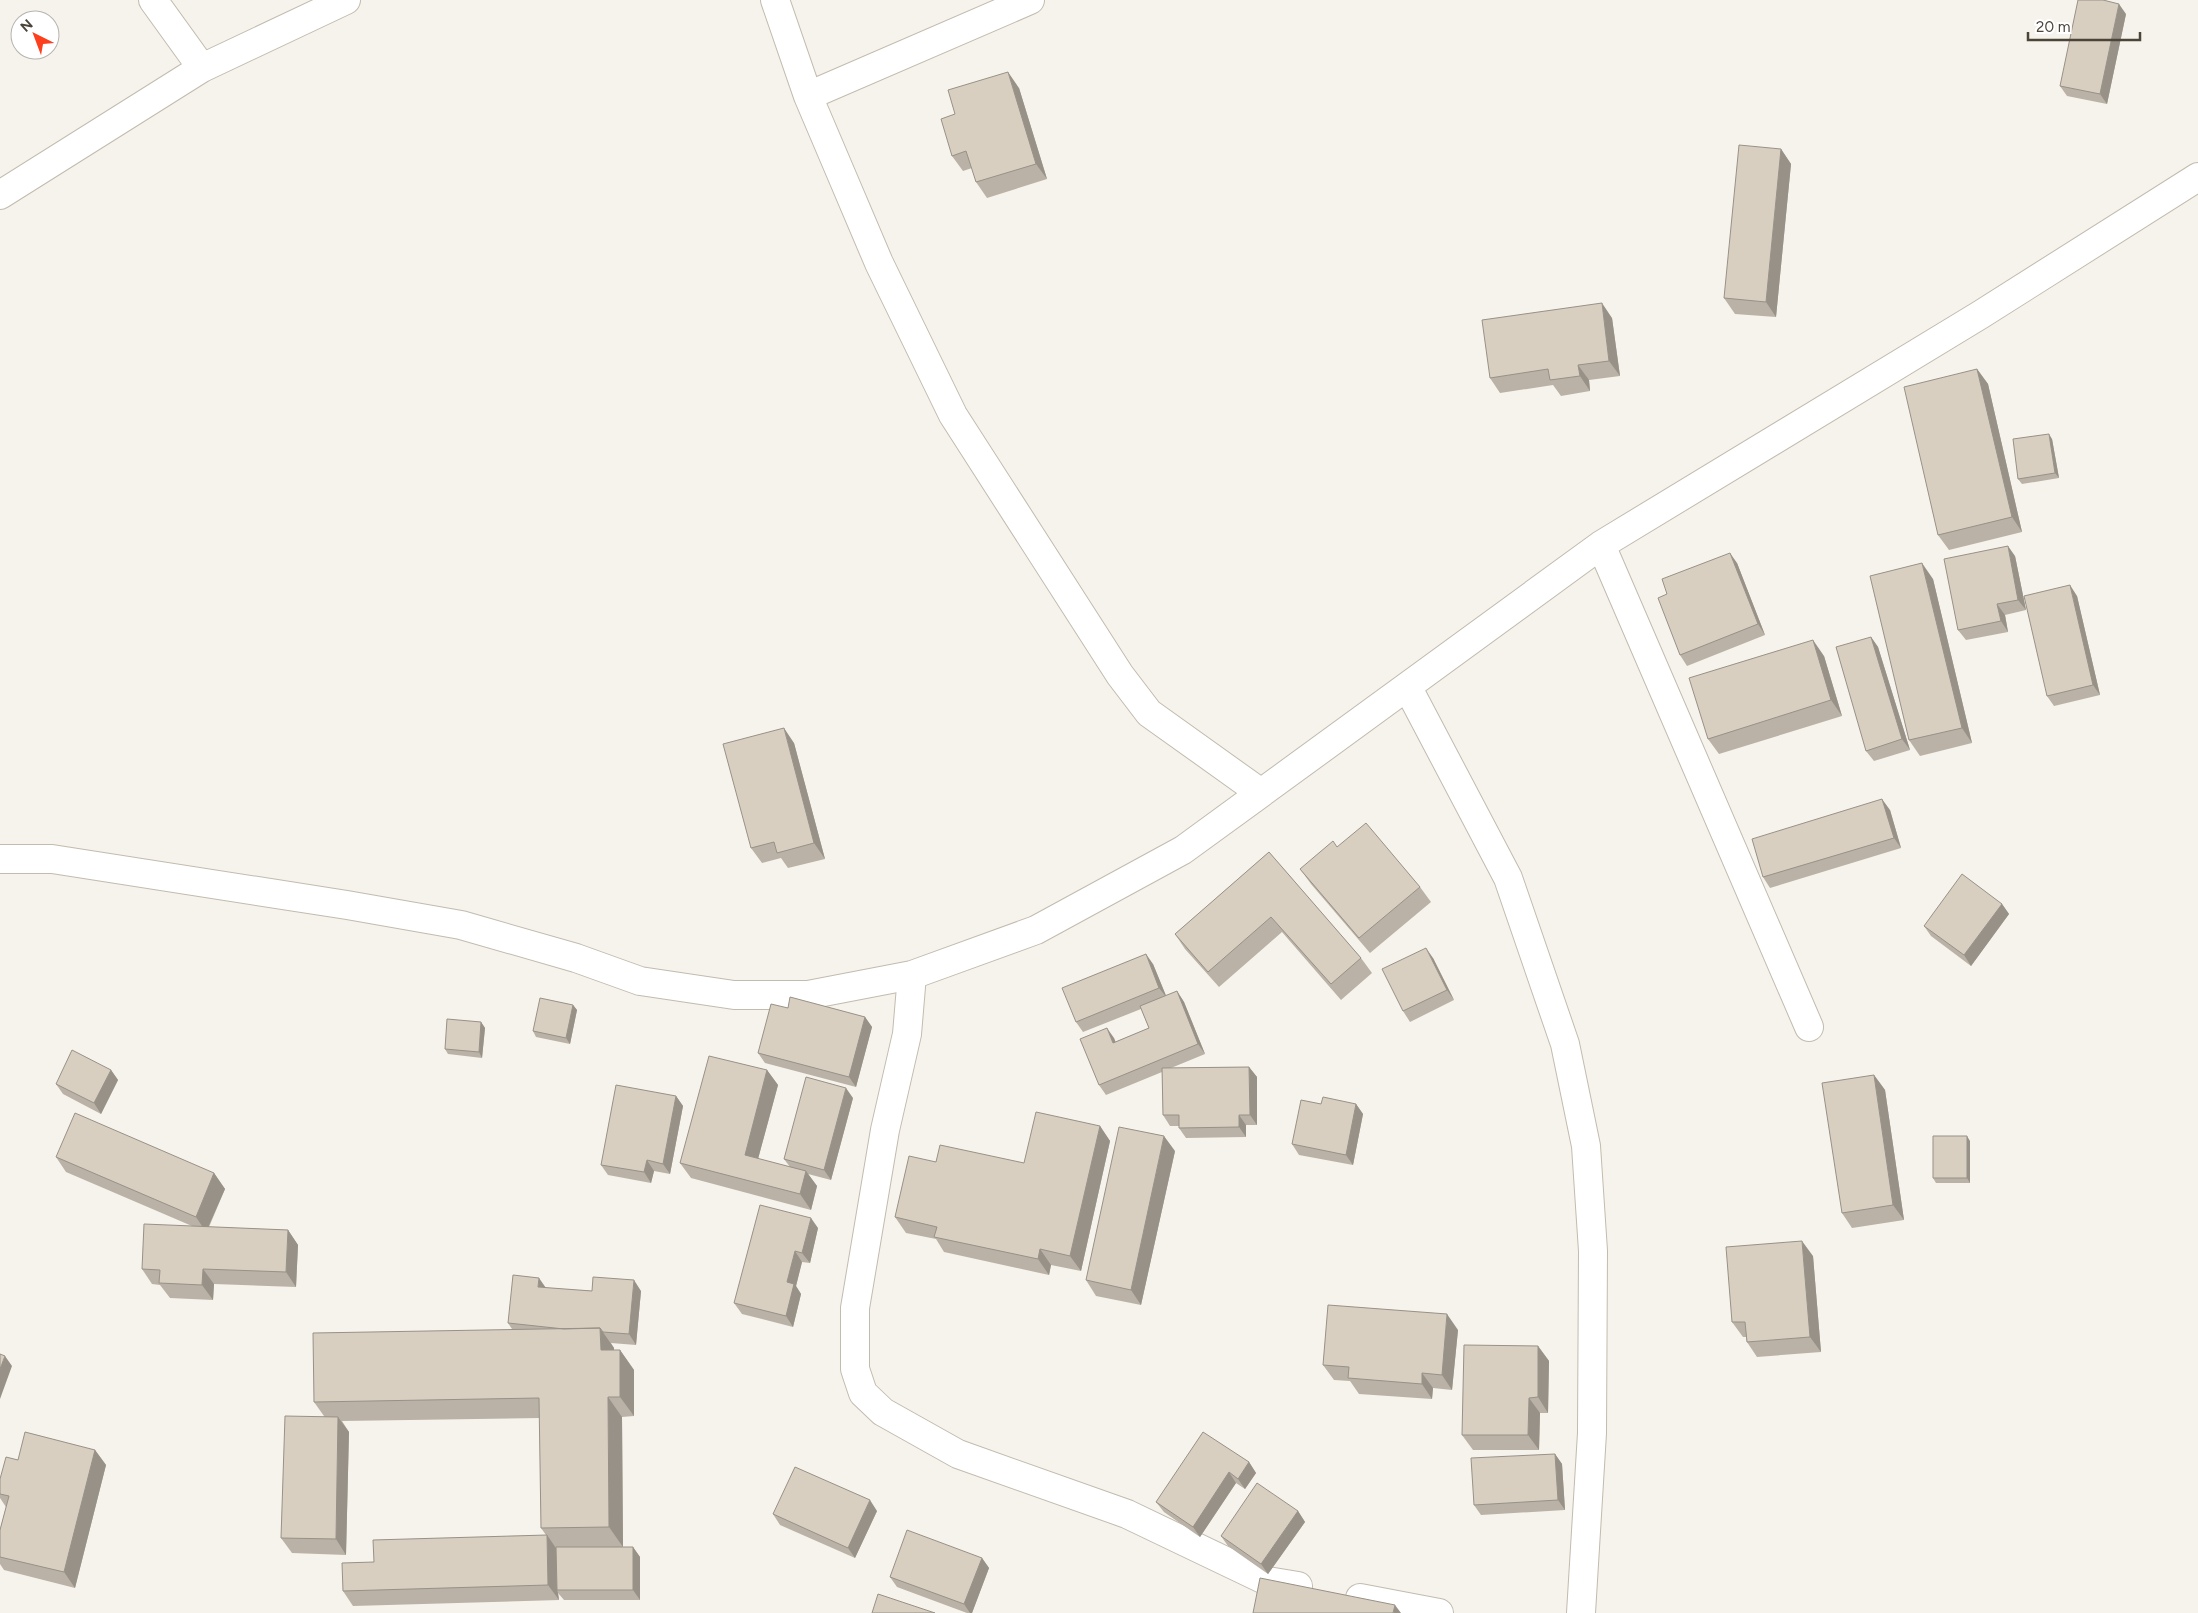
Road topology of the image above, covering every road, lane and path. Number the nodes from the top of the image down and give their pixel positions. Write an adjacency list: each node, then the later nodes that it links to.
1 (153, 0): 5 (street)
2 (346, 0): 5 (street)
3 (775, 0): 6 (street)
4 (1030, 0): 6 (street)
5 (202, 68): 8 (street)
6 (808, 96): 11 (street)
7 (2198, 177): 9 (street)
8 (0, 195)
9 (1601, 545): 10 (street); 14 (street)
10 (1408, 688): 11 (street); 16 (street)
11 (1260, 794): 13 (street)
12 (0, 859): 13 (street)
13 (912, 975): 15 (street)
14 (1809, 1027)
15 (1439, 1613)
16 (1581, 1613)

